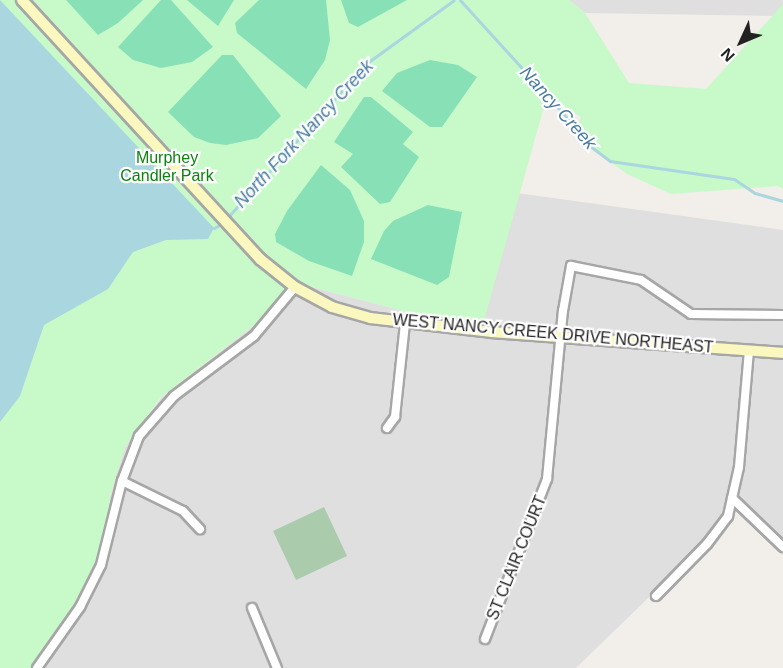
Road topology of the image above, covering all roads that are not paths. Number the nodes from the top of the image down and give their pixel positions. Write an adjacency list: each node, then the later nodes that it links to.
1 (22, 0): 2 (street, WEST NANCY CREEK DRIVE NORTHEAST)
2 (295, 287): 4 (street, WEST NANCY CREEK DRIVE NORTHEAST); 9 (street)
3 (783, 315): 5 (street, ST CLAIR COURT)
4 (405, 323): 5 (street, WEST NANCY CREEK DRIVE NORTHEAST); 8 (street)
5 (560, 337): 6 (street, WEST NANCY CREEK DRIVE NORTHEAST); 15 (street, ST CLAIR COURT)
6 (749, 350): 7 (street, WEST NANCY CREEK DRIVE NORTHEAST); 10 (street)
7 (783, 353)
8 (387, 428)
9 (122, 481): 11 (street); 16 (street)
10 (732, 498): 12 (street); 13 (street)
11 (200, 529)
12 (783, 547)
13 (656, 596)
14 (252, 608): 17 (street)
15 (485, 639)
16 (36, 668)
17 (277, 668)

